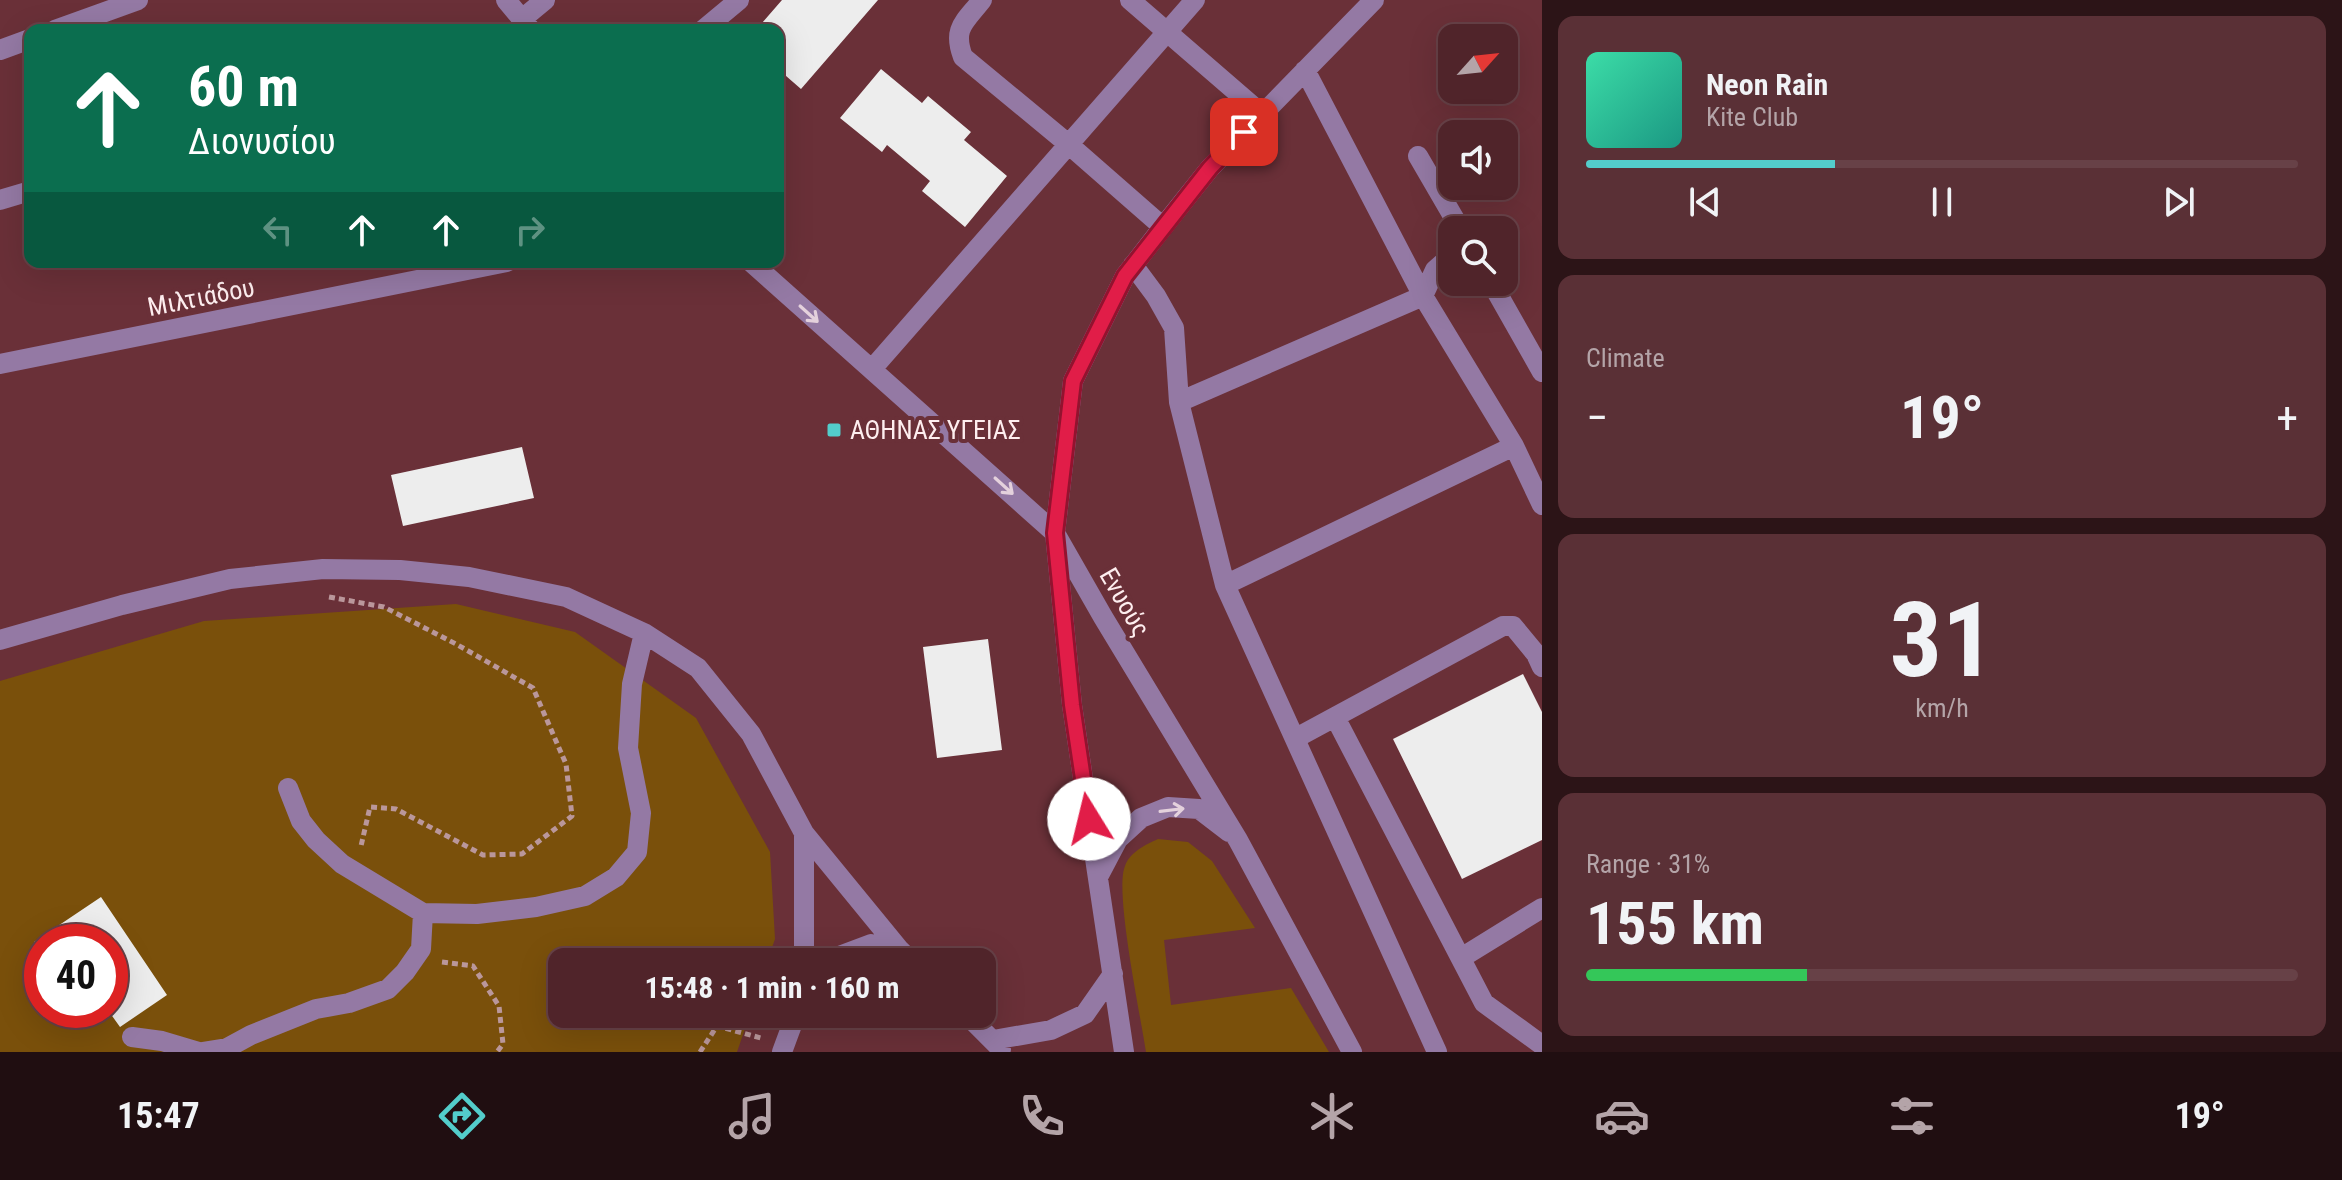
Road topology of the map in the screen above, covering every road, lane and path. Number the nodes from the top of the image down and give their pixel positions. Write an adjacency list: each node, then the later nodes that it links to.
1 (138, 0): 9 (street)
2 (506, 0): 10 (street)
3 (545, 0): 10 (street)
4 (739, 0): 11 (street)
5 (982, 0): 17 (street)
6 (1130, 0): 12 (street)
7 (1195, 0): 12 (street)
8 (1374, 0): 15 (street)
9 (72, 24)
10 (527, 24)
11 (710, 24)
12 (1167, 32): 16 (street); 17 (street)
13 (24, 41): 14 (street)
14 (0, 50)
15 (1305, 70): 16 (street); 27 (street)
16 (1262, 114): 22 (street)
17 (1067, 143): 22 (street); 30 (street)
18 (1418, 156): 21 (street)
19 (24, 193): 20 (street)
20 (0, 200)
21 (1453, 216)
22 (1163, 227): 23 (street)
23 (1133, 265): 32 (street); 35 (street)
24 (1438, 267): 27 (street)
25 (477, 268): 29 (street, Μιλτιάδου)
26 (758, 268): 30 (street, Ενυούς, one-way to 30)
27 (1423, 296): 32 (street); 33 (street)
28 (1499, 296): 31 (street)
29 (0, 364)
30 (872, 369): 35 (street, Ενυούς, one-way to 35)
31 (1542, 372)
32 (1179, 402): 36 (street)
33 (1514, 446): 34 (street); 36 (street)
34 (1542, 505)
35 (1055, 533): 45 (street, Ενυούς); 47 (street)
36 (1225, 585): 42 (street)
37 (322, 596): 46 (path)
38 (644, 633): 39 (street); 44 (street); 49 (street)
39 (0, 640)
40 (1542, 667): 41 (street)
41 (1335, 717): 42 (street); 54 (street)
42 (1296, 738): 68 (street)
43 (288, 788): 46 (street)
44 (804, 833): 50 (street); 53 (street)
45 (1238, 840): 47 (street, one-way to 45); 67 (street, Ενυούς)
46 (355, 872): 49 (street)
47 (1098, 877): 56 (street)
48 (1542, 908): 54 (street)
49 (423, 913): 63 (street)
50 (804, 948)
51 (860, 948): 52 (street)
52 (883, 948)
53 (899, 948)
54 (1461, 958): 60 (street)
55 (442, 962): 64 (path)
56 (1113, 974): 61 (street); 66 (street)
57 (791, 1028): 62 (street)
58 (980, 1028): 61 (street)
59 (132, 1037): 63 (street)
60 (1540, 1045)
61 (998, 1046)
62 (784, 1048): 65 (path)
63 (200, 1052)
64 (497, 1052)
65 (700, 1052)
66 (1124, 1052)
67 (1352, 1052)
68 (1437, 1052)

